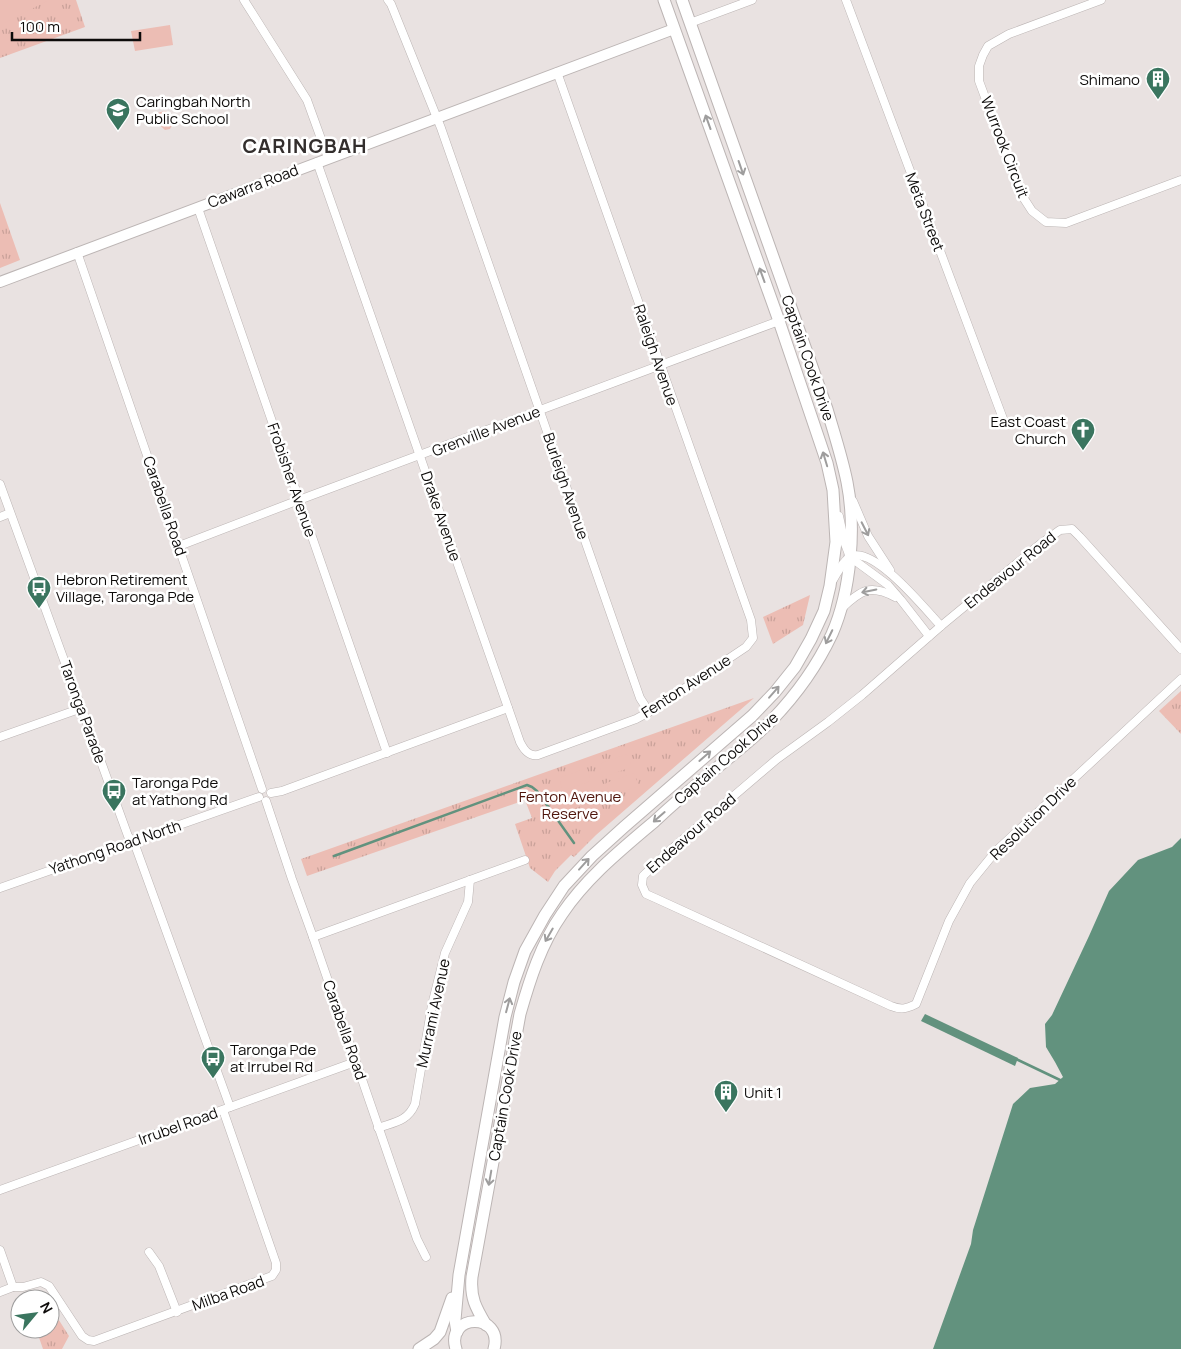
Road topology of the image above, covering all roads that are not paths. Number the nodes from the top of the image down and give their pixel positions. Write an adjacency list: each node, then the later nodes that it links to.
1 (244, 0): 12 (street)
2 (388, 0): 11 (street, Burleigh Avenue)
3 (664, 0): 9 (main road, Captain Cook Drive)
4 (682, 0): 8 (main road, Captain Cook Drive)
5 (752, 0): 8 (street)
6 (846, 0): 22 (street, Meta Street)
7 (1101, 0): 14 (street, Wurrook Circuit)
8 (690, 23): 9 (main road); 18 (main road, Captain Cook Drive, one-way to 18)
9 (674, 29): 10 (street, Cawarra Road); 19 (main road, Captain Cook Drive, one-way to 9)
10 (557, 72): 11 (street, Cawarra Road); 20 (street, Raleigh Avenue)
11 (436, 117): 12 (street, Cawarra Road); 21 (street, Burleigh Avenue)
12 (328, 158): 13 (street, Cawarra Road)
13 (317, 162): 15 (street, Cawarra Road); 23 (street, Drake Avenue)
14 (1181, 180)
15 (198, 208): 16 (street, Cawarra Road); 27 (street, Frobisher Avenue)
16 (77, 252): 17 (street, Cawarra Road); 30 (street, Carabella Road)
17 (0, 282)
18 (793, 314): 19 (main road, Grenville Avenue); 25 (main road, Captain Cook Drive)
19 (779, 321): 20 (street, Grenville Avenue); 26 (main road, Captain Cook Drive, one-way to 19)
20 (660, 366): 21 (street, Grenville Avenue); 38 (street, Raleigh Avenue)
21 (540, 411): 23 (street, Grenville Avenue); 43 (street, Burleigh Avenue)
22 (1005, 424)
23 (420, 456): 27 (street, Grenville Avenue); 42 (street, Drake Avenue)
24 (0, 484): 28 (street, Taronga Parade)
25 (848, 484): 31 (main road, Captain Cook Drive); 32 (street, one-way to 32)
26 (833, 490): 31 (street); 33 (main road, Captain Cook Drive)
27 (299, 500): 30 (street, Grenville Avenue); 45 (street, Frobisher Avenue)
28 (10, 513): 29 (street); 41 (street, Taronga Parade)
29 (0, 517)
30 (179, 546): 47 (street, Carabella Road)
31 (850, 557): 32 (street); 33 (street); 34 (street); 35 (main road, Captain Cook Drive)
32 (896, 578): 36 (street)
33 (830, 586): 64 (main road, Captain Cook Drive, one-way to 33)
34 (901, 600): 35 (street, one-way to 35); 37 (street)
35 (840, 609): 68 (main road, Captain Cook Drive, one-way to 68)
36 (941, 626): 37 (street, Endeavour Road); 39 (street, Endeavour Road)
37 (929, 636): 56 (street, Endeavour Road)
38 (753, 638): 43 (street, Fenton Avenue)
39 (1181, 649)
40 (1181, 679): 56 (street, Resolution Drive)
41 (82, 708): 44 (street); 51 (street, Taronga Parade)
42 (508, 708): 45 (street); 46 (street, Drake Avenue)
43 (649, 712): 46 (street, Fenton Avenue)
44 (0, 737)
45 (387, 753): 48 (street)
46 (529, 754)
47 (262, 789): 48 (street); 49 (street)
48 (272, 793): 50 (street)
49 (259, 797): 50 (street); 51 (street, Yathong Road North)
50 (266, 801): 55 (street, Carabella Road)
51 (132, 841): 54 (street, Yathong Road North); 58 (street, Taronga Parade)
52 (525, 860): 53 (street)
53 (470, 880): 55 (street); 59 (street, Murrami Avenue)
54 (0, 888)
55 (313, 937): 57 (street, Carabella Road)
56 (907, 1008)
57 (355, 1062): 58 (street, Irrubel Road); 59 (street, Carabella Road)
58 (226, 1109): 60 (street, Irrubel Road); 67 (street, Milba Road)
59 (378, 1128): 63 (street, Carabella Road)
60 (0, 1190)
61 (0, 1250): 65 (street)
62 (149, 1252): 67 (street)
63 (426, 1257)
64 (459, 1275): 69 (main road, Captain Cook Drive); 70 (main road)
65 (13, 1287): 66 (street); 67 (street, Milba Road)
66 (0, 1292)
67 (177, 1312)
68 (486, 1325): 69 (main road); 72 (main road, Captain Cook Drive)
69 (456, 1334): 70 (main road); 71 (main road, Captain Cook Drive)
70 (420, 1349)
71 (456, 1349)
72 (494, 1349)

